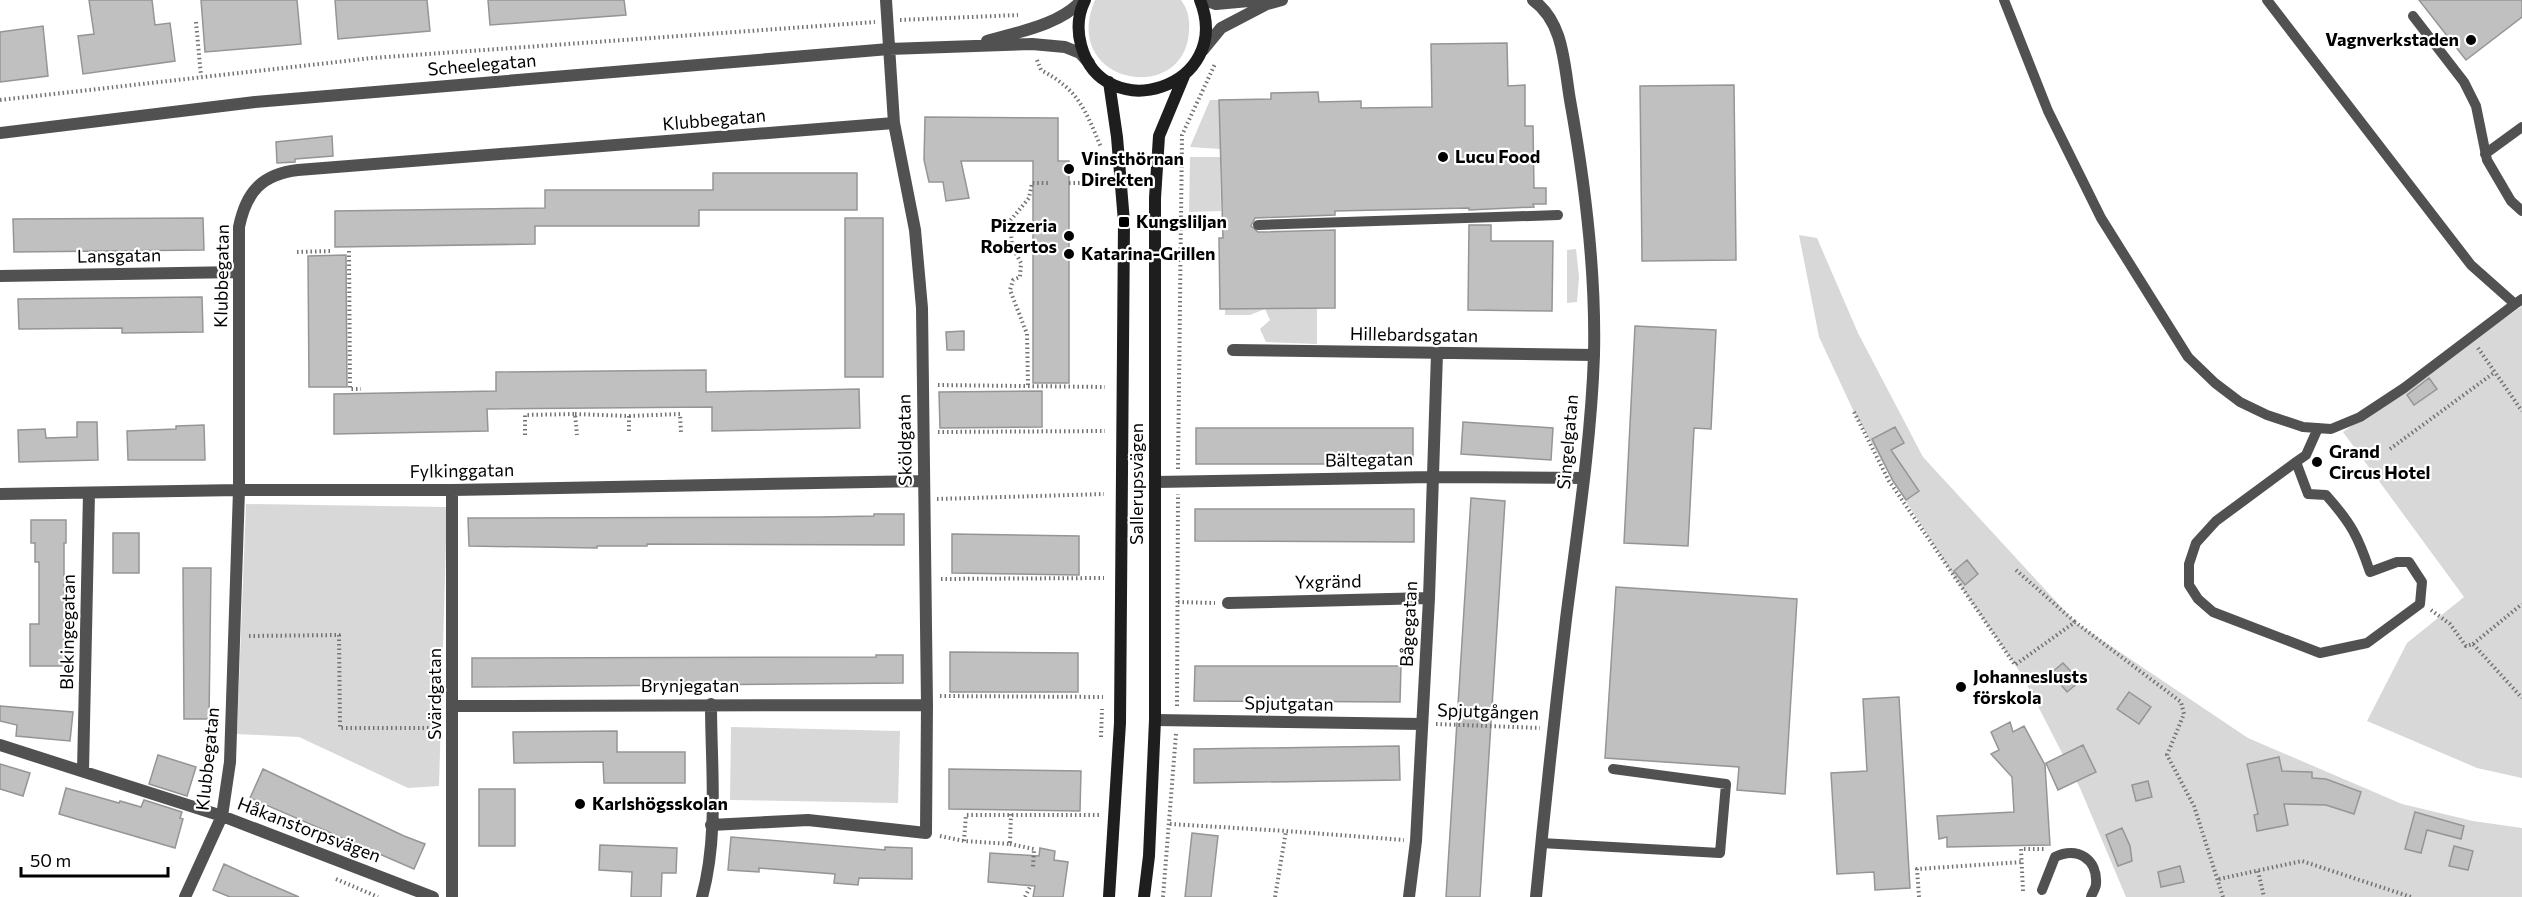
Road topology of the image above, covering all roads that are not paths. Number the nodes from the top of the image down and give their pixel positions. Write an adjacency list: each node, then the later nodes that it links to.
1 (886, 0): 12 (street, Sköldgatan)
2 (1083, 0): 11 (street, Scheelegatan); 14 (main road, Sallerupsvägen)
3 (1200, 0): 13 (main road)
4 (1205, 0): 5 (street)
5 (1260, 0)
6 (1282, 0): 13 (street)
7 (1533, 0): 29 (street, Singelgatan)
8 (2004, 0): 30 (lane)
9 (2267, 0): 26 (lane)
10 (2413, 16): 20 (lane)
11 (968, 45): 12 (street, Scheelegatan); 14 (street, Scheelegatan)
12 (888, 49): 17 (street, Sköldgatan); 19 (street, Scheelegatan)
13 (1203, 50): 15 (main road, Sallerupsvägen)
14 (1090, 64): 16 (main road, Sallerupsvägen)
15 (1184, 76): 16 (main road, Sallerupsvägen); 35 (main road, Sallerupsvägen)
16 (1109, 82): 58 (main road, Sallerupsvägen)
17 (894, 123): 24 (street, Klubbegatan); 34 (street, Sköldgatan)
18 (2522, 127): 20 (lane)
19 (0, 133)
20 (2485, 154): 21 (lane)
21 (2522, 211)
22 (1558, 215): 23 (lane)
23 (1258, 225)
24 (239, 272): 25 (street, Lansgatan); 36 (street, Klubbegatan)
25 (0, 276)
26 (2519, 301): 30 (lane)
27 (1233, 350): 28 (street, Hillebardsgatan)
28 (1437, 353): 29 (street, Hillebardsgatan); 32 (street, Bågegatan)
29 (1594, 355): 33 (street, Singelgatan)
30 (2318, 428): 31 (lane)
31 (2296, 462): 31 (lane)
32 (1433, 477): 33 (street, Bältegatan); 35 (street, Bältegatan); 40 (street, Bågegatan)
33 (1584, 478): 52 (street, Singelgatan)
34 (924, 481): 37 (street, Fylkinggatan); 42 (street, Sköldgatan)
35 (1155, 482): 45 (main road, Sallerupsvägen)
36 (239, 490): 37 (street, Fylkinggatan); 38 (street, Fylkinggatan); 50 (street, Klubbegatan)
37 (452, 490): 44 (street, Svärdgatan)
38 (89, 493): 39 (street, Fylkinggatan); 49 (street, Blekingegatan)
39 (0, 494)
40 (1429, 598): 41 (street, Yxgränd); 46 (street, Bågegatan)
41 (1228, 603)
42 (927, 701): 43 (street, Brynjegatan); 51 (street, Sköldgatan)
43 (711, 704): 44 (street, Brynjegatan); 51 (street)
44 (453, 706): 56 (street, Svärdgatan)
45 (1155, 720): 46 (street, Spjutgatan); 59 (main road, Sallerupsvägen)
46 (1422, 724): 60 (street, Bågegatan)
47 (0, 745): 49 (street, Håkanstorpsvägen)
48 (1613, 769): 52 (lane)
49 (83, 771): 50 (street, Håkanstorpsvägen)
50 (222, 816): 54 (street, Klubbegatan); 55 (street, Håkanstorpsvägen)
51 (711, 825): 57 (street)
52 (1541, 843): 61 (street, Singelgatan)
53 (2042, 890): 62 (lane)
54 (185, 897)
55 (433, 897)
56 (452, 897)
57 (702, 897)
58 (1109, 897)
59 (1144, 897)
60 (1409, 897)
61 (1536, 897)
62 (2091, 897)

